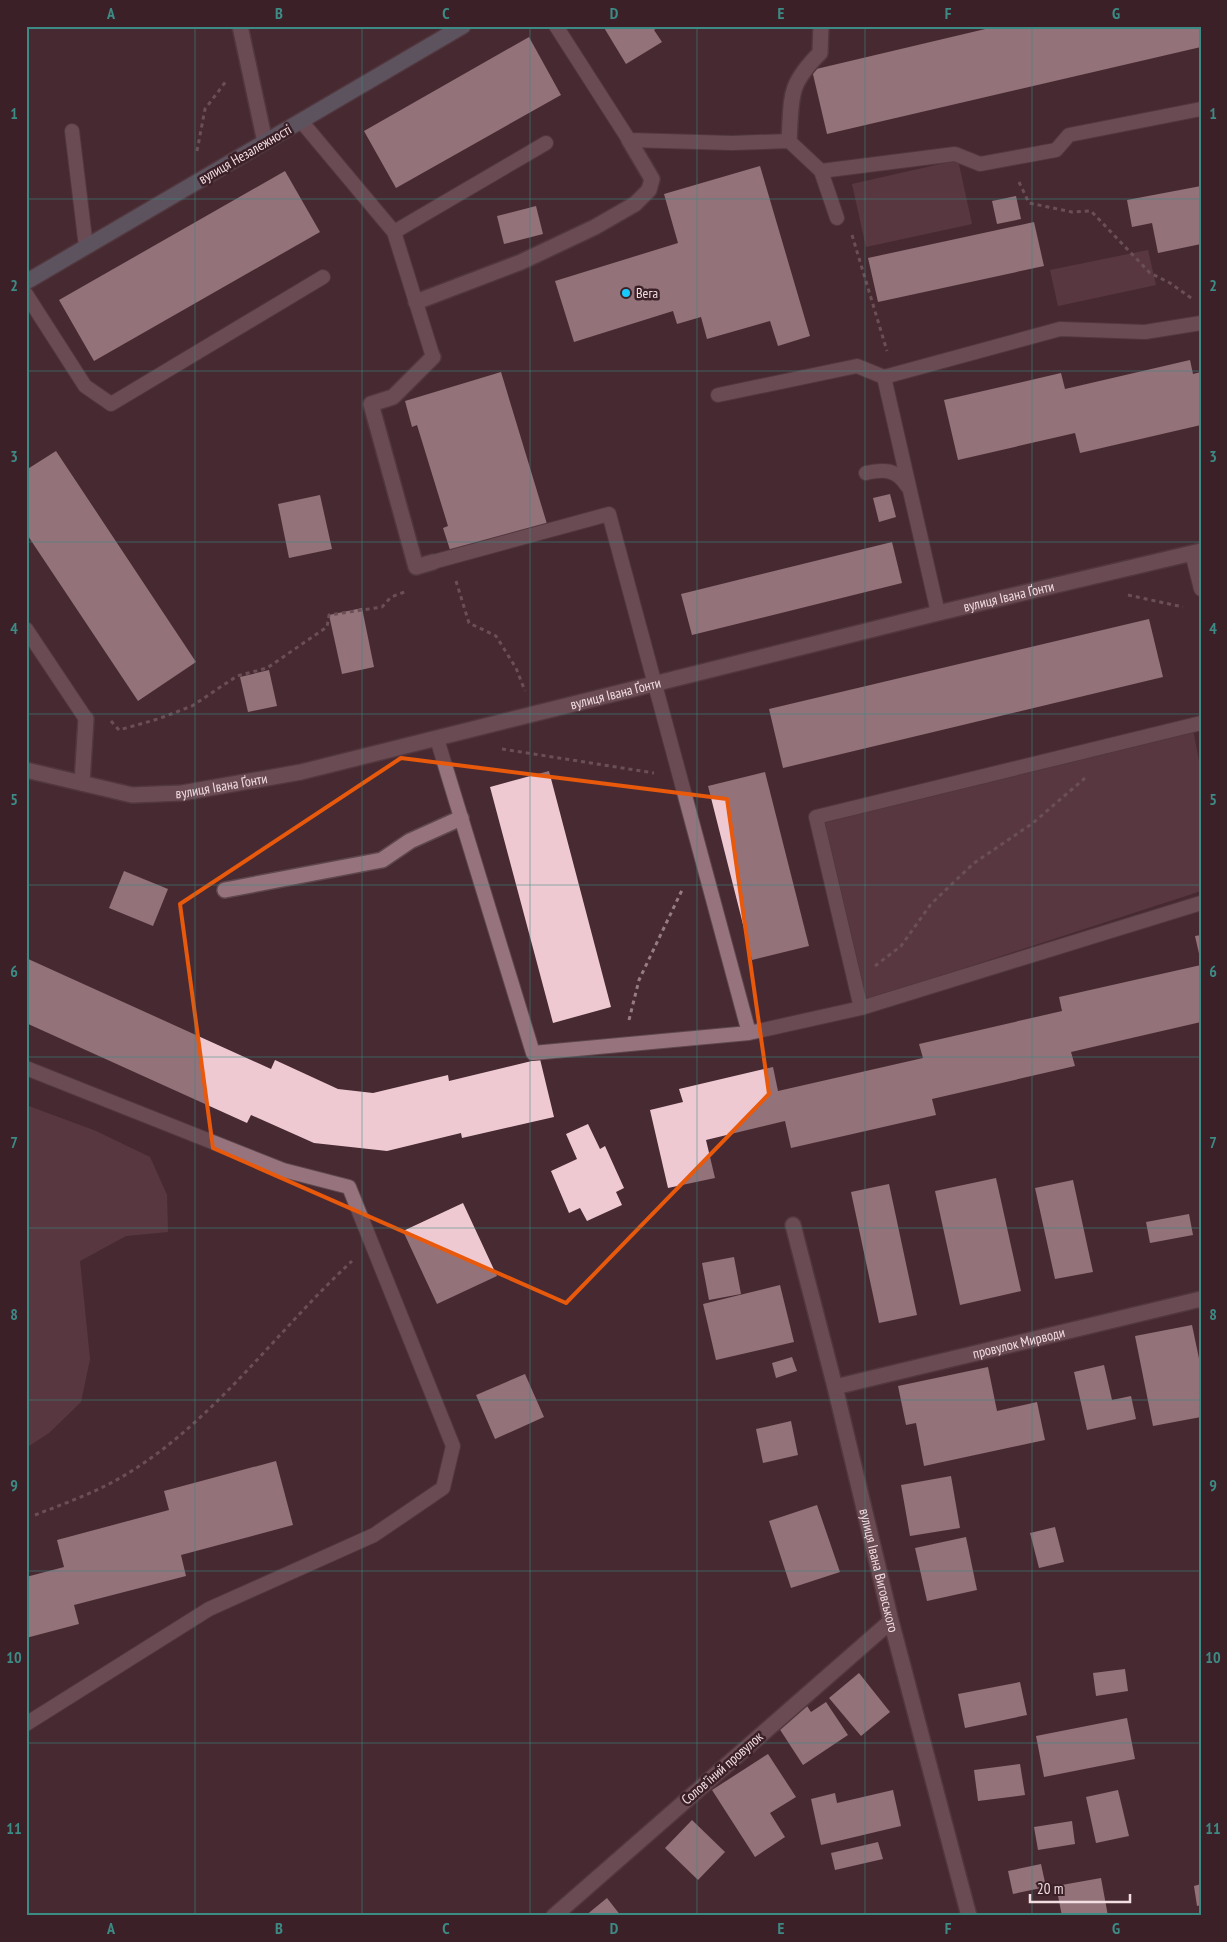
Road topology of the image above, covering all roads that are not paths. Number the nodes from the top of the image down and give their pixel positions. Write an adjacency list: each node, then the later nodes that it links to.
1 (240, 26): 10 (street)
2 (463, 26): 6 (main road, вулиця Незалежності)
3 (556, 26): 8 (lane)
4 (821, 26): 9 (street)
5 (1201, 109): 12 (lane)
6 (301, 121): 10 (main road, вулиця Незалежності); 14 (lane)
7 (72, 131): 15 (lane)
8 (629, 140): 9 (lane); 19 (street)
9 (789, 141): 12 (lane)
10 (265, 142): 15 (main road, вулиця Незалежності)
11 (546, 143): 14 (lane)
12 (821, 171): 13 (lane)
13 (837, 218)
14 (394, 232): 19 (lane)
15 (86, 247): 17 (main road, вулиця Незалежності)
16 (323, 277): 18 (lane)
17 (26, 282)
18 (26, 294)
19 (416, 302): 21 (lane)
20 (1201, 322): 22 (lane)
21 (433, 356): 27 (street)
22 (889, 376): 23 (lane); 25 (lane)
23 (718, 396)
24 (866, 472): 25 (lane)
25 (911, 493): 29 (lane)
26 (1196, 552): 28 (lane); 29 (street, вулиця Івана Ґонти)
27 (439, 560): 31 (lane)
28 (1201, 589)
29 (938, 613): 31 (street, вулиця Івана Ґонти)
30 (26, 629): 32 (lane)
31 (655, 685): 34 (street, вулиця Івана Ґонти); 41 (lane)
32 (86, 719): 36 (street)
33 (1201, 722): 40 (lane)
34 (437, 739): 36 (street, вулиця Івана Ґонти); 37 (lane)
35 (26, 770): 36 (street, вулиця Івана Ґонти)
36 (82, 783)
37 (461, 818): 38 (street); 41 (lane)
38 (225, 890)
39 (1201, 902): 40 (lane)
40 (861, 1008): 41 (lane)
41 (749, 1033)
42 (26, 1068): 47 (lane)
43 (793, 1225): 45 (street, вулиця Івана Виговського)
44 (1201, 1299): 45 (street, провулок Мирводи)
45 (835, 1387): 46 (street, вулиця Івана Виговського)
46 (891, 1621): 48 (street, Соловʼїний провулок); 49 (street, вулиця Івана Виговського)
47 (26, 1724)
48 (554, 1916)
49 (969, 1916)

